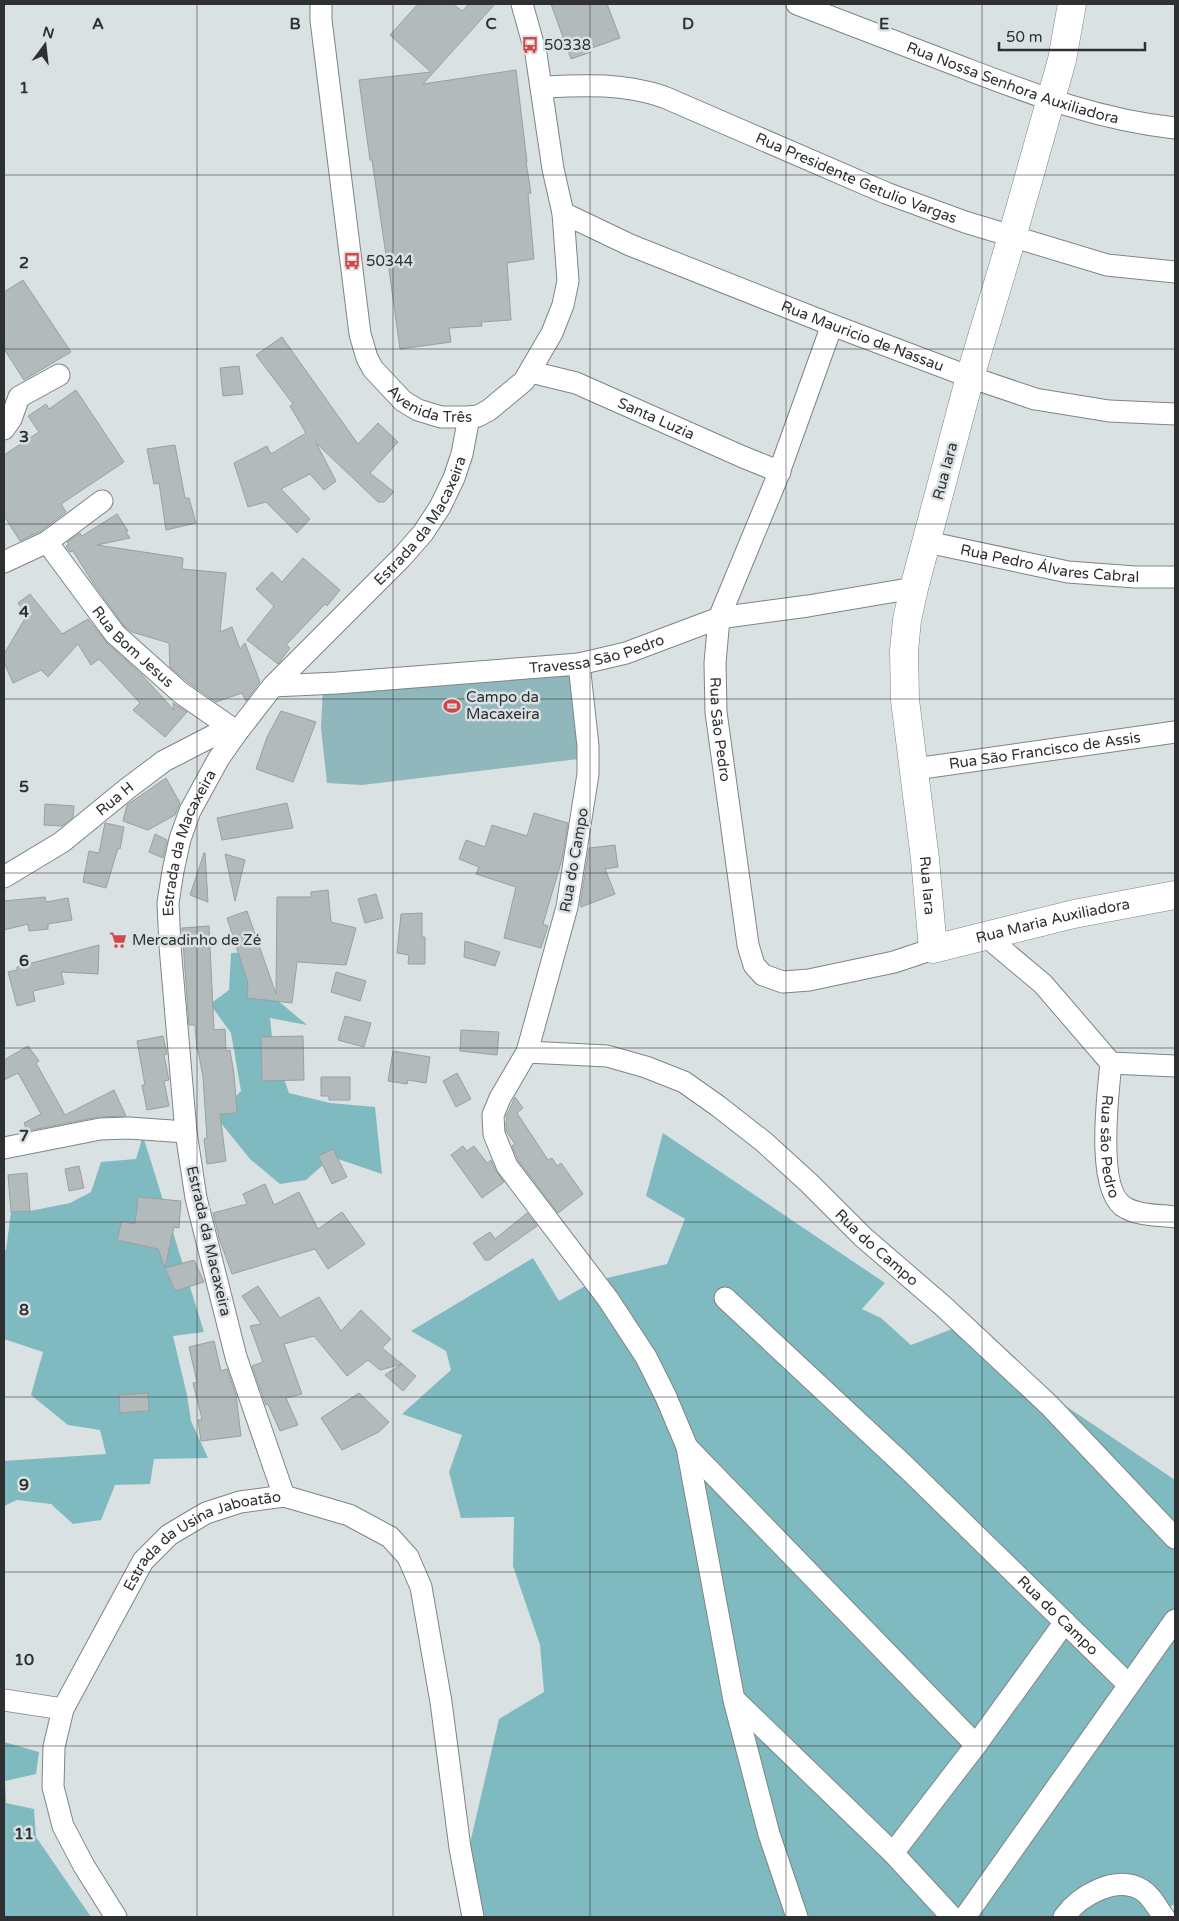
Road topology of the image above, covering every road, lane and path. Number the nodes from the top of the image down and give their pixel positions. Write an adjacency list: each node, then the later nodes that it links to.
1 (321, 4): 16 (street, Avenida Três)
2 (522, 4): 5 (street, Avenida Três)
3 (797, 4): 6 (street, Rua Nossa Senhora Auxiliadora)
4 (1072, 4): 6 (street, Rua Iara)
5 (542, 87): 8 (street, Avenida Três); 9 (street, Rua Presidente Getulio Vargas)
6 (1049, 101): 7 (street, Rua Nossa Senhora Auxiliadora); 9 (street, Rua Iara)
7 (1175, 128)
8 (563, 213): 11 (street, Rua Mauricio de Nassau); 12 (street, Avenida Três)
9 (1012, 237): 10 (street, Rua Presidente Getulio Vargas); 14 (street, Rua Iara)
10 (1175, 272)
11 (832, 325): 14 (street, Rua Mauricio de Nassau); 18 (street, Rua São Pedro)
12 (531, 372): 16 (street, Avenida Três); 18 (street, Santa Luzia)
13 (59, 375): 17 (street)
14 (970, 377): 15 (street, Rua Mauricio de Nassau); 21 (street, Rua Iara)
15 (1175, 414)
16 (469, 417): 27 (street, Estrada da Macaxeira)
17 (4, 429)
18 (780, 472): 25 (street, Rua São Pedro)
19 (102, 501): 20 (street)
20 (47, 542): 22 (street); 28 (street, Rua Bom Jesus)
21 (927, 542): 23 (street, Rua Pedro Álvares Cabral); 24 (street, Rua Iara)
22 (4, 562)
23 (1175, 577)
24 (914, 588): 25 (street, Travessa São Pedro); 30 (street, Rua Iara)
25 (718, 618): 26 (street, Travessa São Pedro); 34 (street, Rua São Pedro)
26 (580, 664): 27 (street, Travessa São Pedro); 35 (street, Rua do Campo)
27 (273, 686): 28 (street, Estrada da Macaxeira)
28 (234, 729): 31 (street, Rua H); 38 (street, Estrada da Macaxeira)
29 (1175, 732): 30 (street, Rua São Francisco de Assis)
30 (914, 769): 34 (street, Rua Iara)
31 (4, 877)
32 (1175, 895): 33 (street, Rua Maria Auxiliadora)
33 (987, 936): 34 (street, Rua Maria Auxiliadora); 36 (street)
34 (933, 949)
35 (526, 1052): 42 (street, Rua do Campo); 44 (street, Rua do Campo)
36 (1110, 1063): 37 (street); 40 (street, Rua são Pedro)
37 (1175, 1066)
38 (186, 1132): 39 (street); 43 (street, Estrada da Macaxeira)
39 (4, 1148)
40 (1175, 1217)
41 (725, 1298): 46 (street, Rua do Campo)
42 (687, 1447): 49 (street, Rua do Campo); 51 (street, Rua do Campo)
43 (284, 1496): 50 (street, Estrada da Usina Jaboatão); 54 (street, Estrada da Usina Jaboatão)
44 (1175, 1538)
45 (1175, 1620): 47 (street)
46 (1066, 1622): 47 (street, Rua do Campo); 51 (street)
47 (1128, 1685): 57 (street)
48 (4, 1700): 50 (street)
49 (734, 1700): 52 (street); 55 (street, Rua do Campo)
50 (63, 1709): 53 (street, Estrada da Usina Jaboatão)
51 (976, 1745): 52 (street)
52 (893, 1853): 56 (street)
53 (116, 1917)
54 (473, 1917)
55 (798, 1917)
56 (952, 1917)
57 (965, 1917)
58 (1064, 1917): 59 (street)
59 (1164, 1917)

